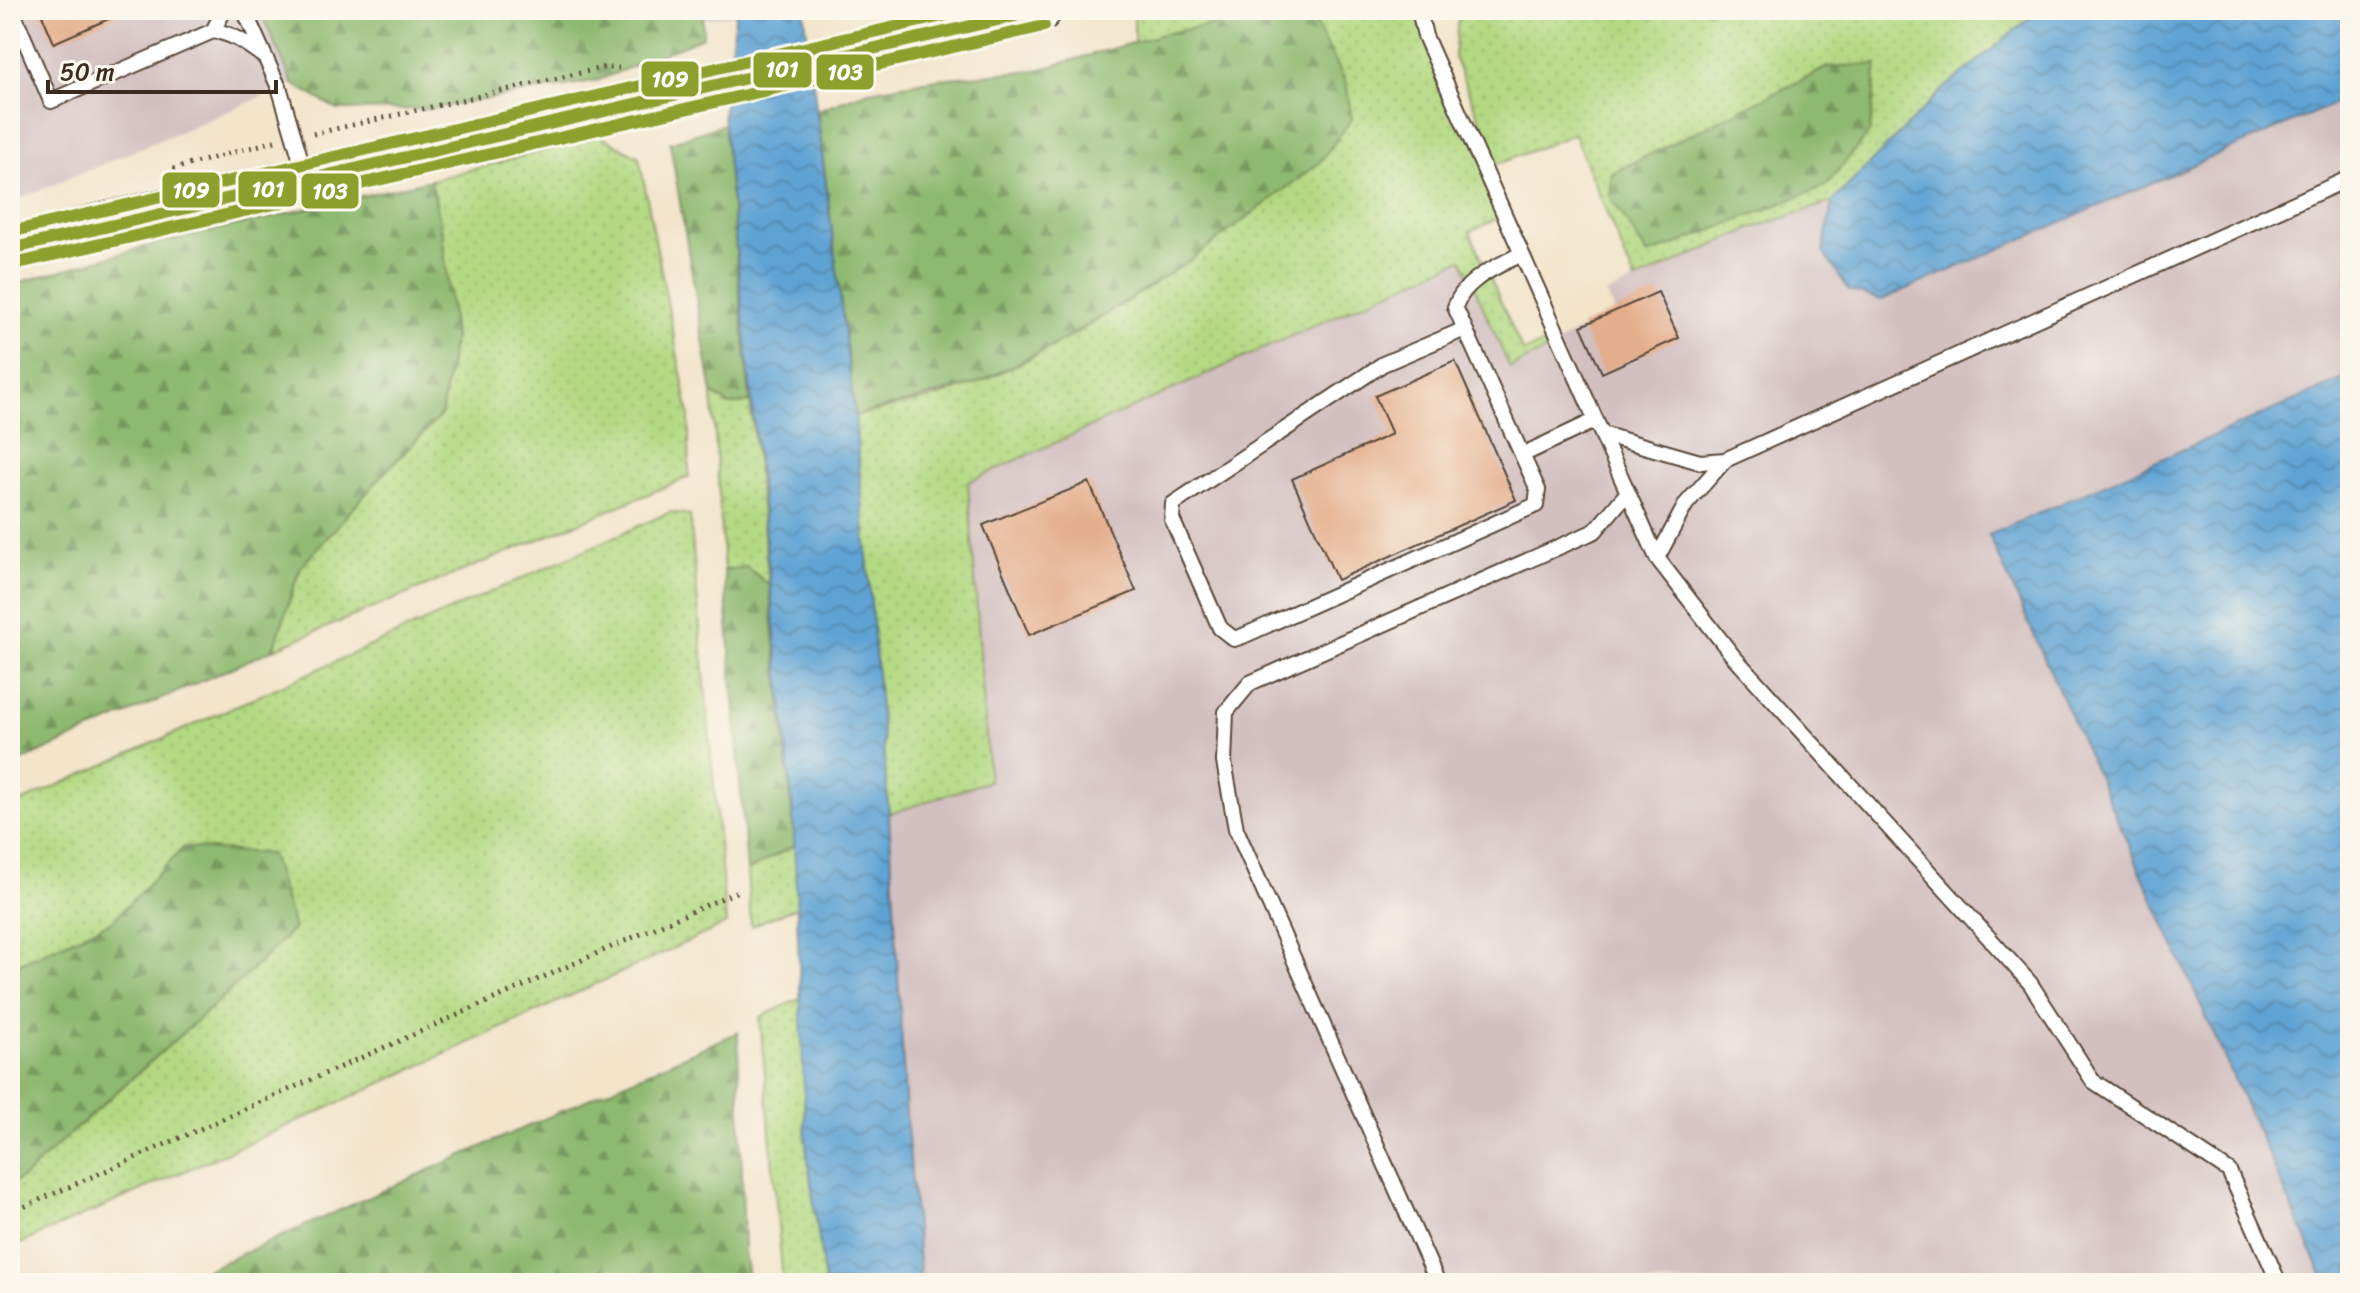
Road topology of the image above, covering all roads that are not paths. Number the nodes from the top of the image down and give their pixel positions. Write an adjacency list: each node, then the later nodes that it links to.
1 (12, 10): 6 (lane)
2 (224, 10): 6 (lane)
3 (244, 10): 7 (lane)
4 (1040, 10): 8 (main road)
5 (1419, 10): 11 (lane)
6 (213, 31): 7 (lane)
7 (266, 58): 8 (lane)
8 (307, 178): 10 (main road)
9 (2350, 178): 15 (lane)
10 (10, 249)
11 (1521, 254): 12 (lane); 13 (lane)
12 (1465, 329): 14 (lane); 14 (lane)
13 (1599, 427): 14 (lane); 15 (lane); 16 (lane)
14 (1522, 455)
15 (1725, 460): 17 (lane)
16 (1628, 492): 17 (lane); 18 (lane)
17 (1657, 558): 19 (lane)
18 (1438, 1283)
19 (2279, 1283)

